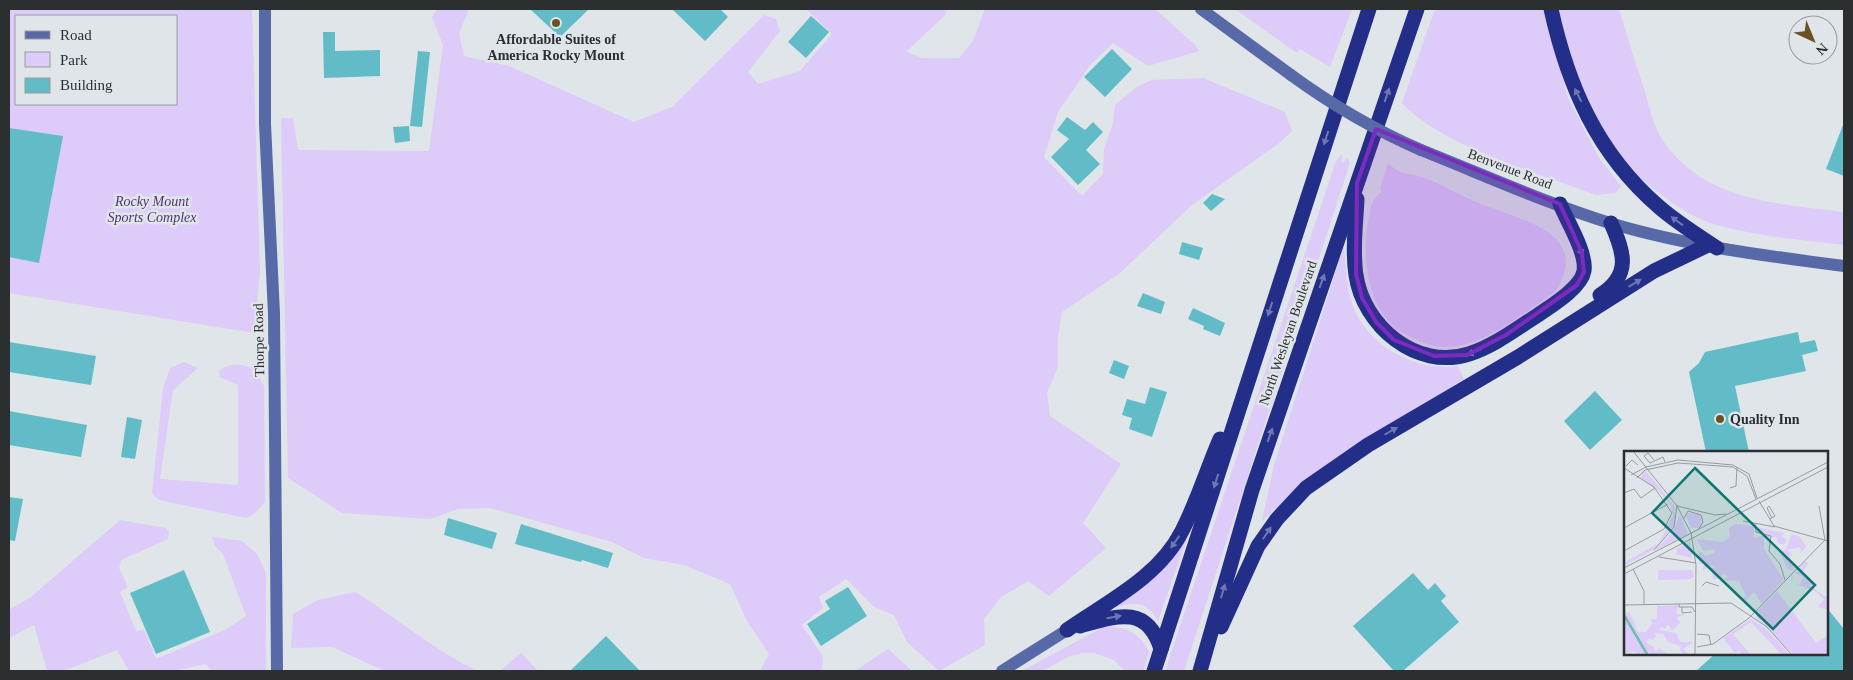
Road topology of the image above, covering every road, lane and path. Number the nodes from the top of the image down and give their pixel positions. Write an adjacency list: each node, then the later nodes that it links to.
1 (265, 9): 15 (main road, Thorpe Road)
2 (1201, 9): 7 (main road, Benvenue Road, bridge)
3 (1369, 9): 12 (highway, North Wesleyan Boulevard, one-way to 12)
4 (1417, 9): 6 (highway, North Wesleyan Boulevard, one-way to 4)
5 (1550, 9): 9 (highway, one-way to 5)
6 (1357, 184): 7 (highway, one-way to 6); 18 (highway, North Wesleyan Boulevard, one-way to 6)
7 (1560, 204): 8 (main road, Benvenue Road)
8 (1611, 223): 9 (main road, Benvenue Road); 11 (highway)
9 (1712, 247): 10 (main road, Benvenue Road); 11 (highway, one-way to 9)
10 (1844, 266)
11 (1537, 342): 18 (highway, one-way to 11)
12 (1252, 370): 13 (highway, one-way to 13); 14 (highway, North Wesleyan Boulevard, one-way to 14)
13 (1067, 630): 14 (highway, one-way to 14); 16 (main road)
14 (1162, 649): 17 (highway, North Wesleyan Boulevard)
15 (277, 671)
16 (1002, 671)
17 (1154, 671)
18 (1200, 671)

